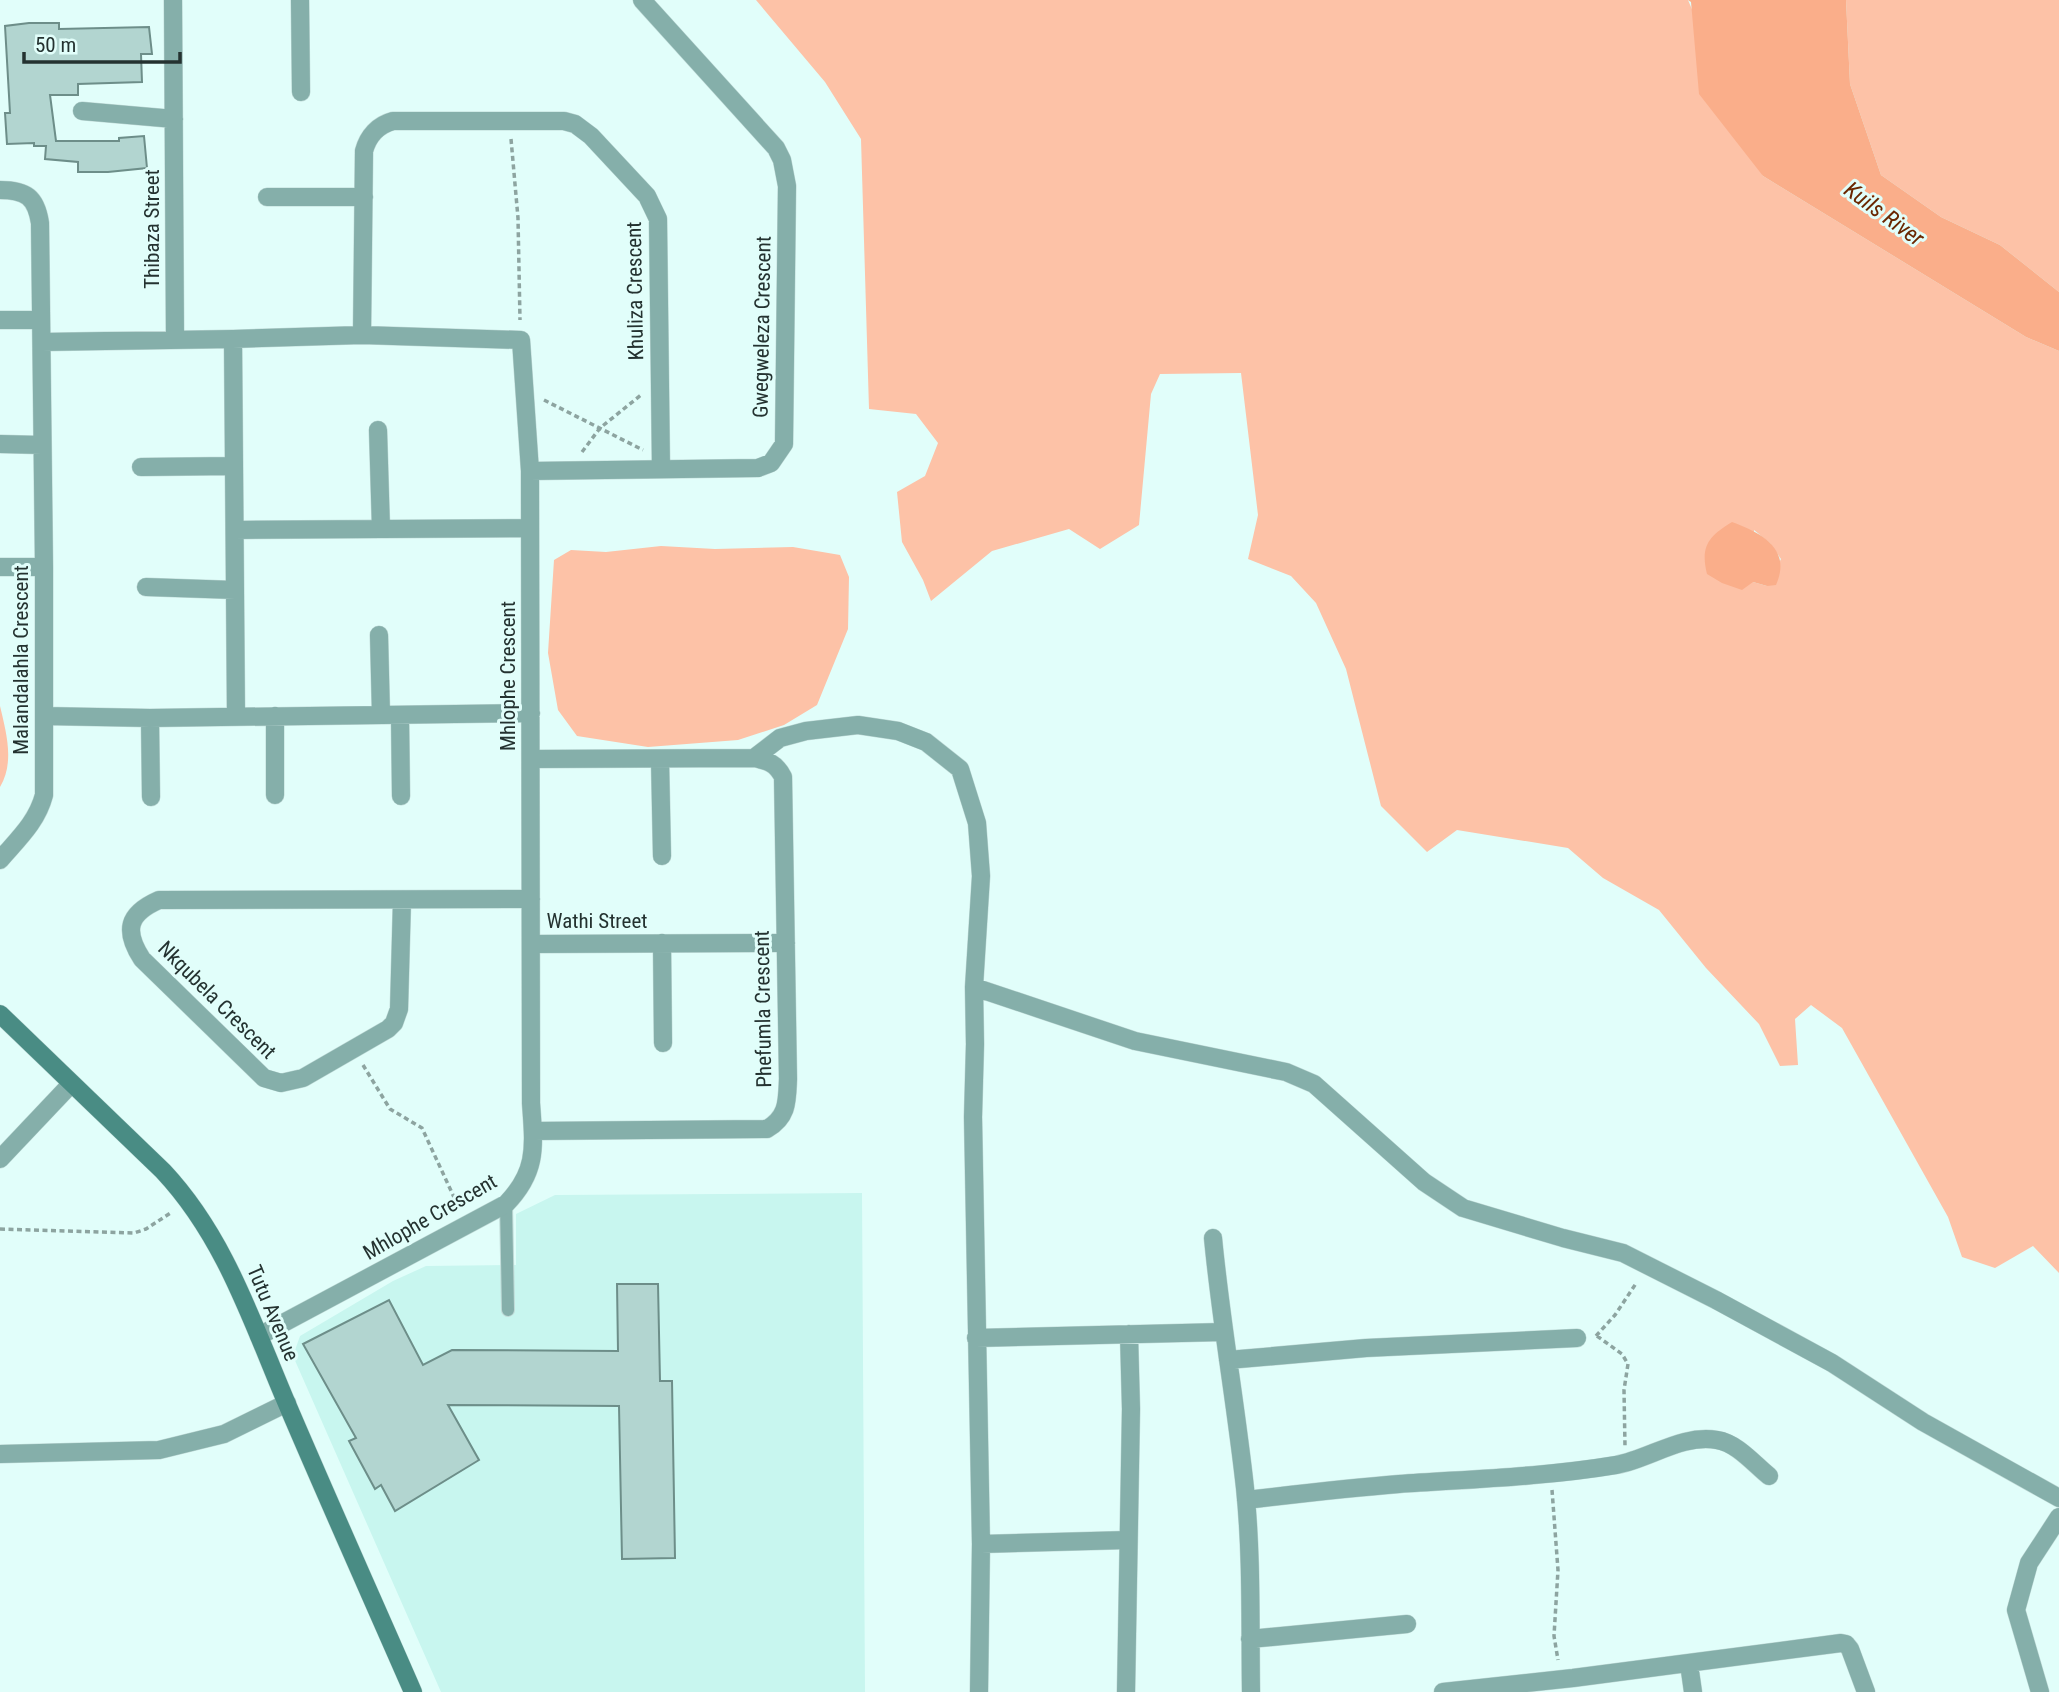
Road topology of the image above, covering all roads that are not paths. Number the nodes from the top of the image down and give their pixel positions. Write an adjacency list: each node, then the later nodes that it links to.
1 (173, 0): 6 (street, Thibaza Street)
2 (300, 0): 4 (street)
3 (642, 0): 19 (street, Gwegweleza Crescent)
4 (301, 92)
5 (82, 111): 6 (street)
6 (174, 119): 13 (street, Thibaza Street)
7 (0, 190): 11 (street, Malandalahla Crescent)
8 (267, 197): 9 (street)
9 (365, 197): 12 (street, Khuliza Crescent); 19 (street, Khuliza Crescent)
10 (0, 320): 11 (street)
11 (41, 320): 15 (street, Malandalahla Crescent)
12 (362, 335): 14 (street); 22 (street, Mhlophe Crescent)
13 (175, 339): 14 (street); 15 (street)
14 (233, 340): 20 (street)
15 (42, 342): 18 (street, Malandalahla Crescent)
16 (378, 430): 24 (street)
17 (0, 444): 18 (street)
18 (43, 445): 27 (street, Malandalahla Crescent)
19 (661, 464): 22 (street, Gwegweleza Crescent)
20 (234, 466): 21 (street); 25 (street)
21 (141, 467)
22 (530, 471): 23 (street, Mhlophe Crescent)
23 (530, 528): 24 (street); 31 (street, Mhlophe Crescent)
24 (380, 529): 25 (street)
25 (235, 530): 29 (street)
26 (0, 567): 27 (street)
27 (44, 567): 34 (street, Malandalahla Crescent)
28 (146, 587): 29 (street)
29 (235, 590): 35 (street)
30 (379, 635): 32 (street)
31 (531, 713): 33 (street); 39 (street, Mhlophe Crescent)
32 (381, 715): 33 (street); 36 (street)
33 (400, 715): 42 (street)
34 (44, 716): 37 (street); 45 (street, Malandalahla Crescent)
35 (236, 716): 36 (street); 37 (street)
36 (275, 716): 41 (street)
37 (150, 718): 43 (street)
38 (754, 758): 40 (street); 49 (street, Phefumla Crescent); 51 (street)
39 (531, 759): 40 (street); 46 (street, Mhlophe Crescent)
40 (660, 759): 44 (street)
41 (275, 795)
42 (401, 796)
43 (151, 797)
44 (662, 856)
45 (0, 860)
46 (531, 899): 47 (street, Nkqubela Crescent); 50 (street, Mhlophe Crescent)
47 (402, 900): 47 (street, Nkqubela Crescent)
48 (662, 943): 49 (street, Wathi Street); 50 (street, Wathi Street); 53 (street, Wathi Street)
49 (786, 943): 55 (street, Phefumla Crescent)
50 (532, 944): 55 (street, Mhlophe Crescent)
51 (974, 988): 63 (street); 69 (street)
52 (0, 1014): 54 (street, Tutu Avenue)
53 (663, 1043)
54 (71, 1084): 56 (street); 62 (street, Tutu Avenue)
55 (533, 1131): 57 (street, Mhlophe Crescent)
56 (0, 1159)
57 (506, 1204): 59 (lane); 62 (street, Mhlophe Crescent)
58 (1213, 1238): 60 (street)
59 (508, 1310)
60 (1223, 1332): 61 (street); 65 (street)
61 (1129, 1334): 63 (street); 72 (street)
62 (259, 1336): 66 (street, Tutu Avenue)
63 (976, 1338): 73 (street)
64 (1577, 1338): 65 (street)
65 (1228, 1360): 70 (street)
66 (287, 1404): 67 (street); 79 (street, Tutu Avenue)
67 (0, 1454)
68 (1769, 1476): 70 (street)
69 (2059, 1499)
70 (1246, 1500): 75 (street)
71 (2059, 1517): 86 (street)
72 (1128, 1540): 73 (street); 81 (street)
73 (981, 1544): 80 (street)
74 (1407, 1624): 75 (street)
75 (1250, 1639): 82 (street)
76 (1689, 1664): 77 (street); 84 (street); 85 (street)
77 (1583, 1685): 78 (street)
78 (1500, 1689): 83 (street)
79 (413, 1692)
80 (979, 1692)
81 (1126, 1692)
82 (1251, 1692)
83 (1443, 1692)
84 (1693, 1692)
85 (1866, 1692)
86 (2040, 1692)

